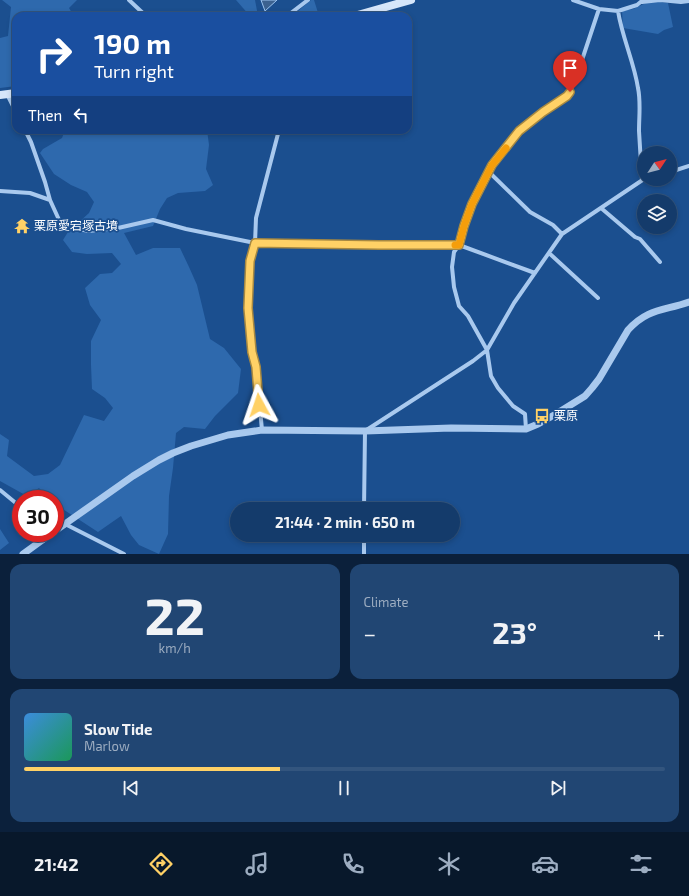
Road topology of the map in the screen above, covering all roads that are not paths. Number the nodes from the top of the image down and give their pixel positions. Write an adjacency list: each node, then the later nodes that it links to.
1 (129, 0): 9 (street)
2 (308, 0): 10 (street)
3 (411, 0): 11 (main road)
4 (573, 0): 7 (street)
5 (643, 1): 6 (street); 8 (street)
6 (689, 1)
7 (599, 9): 8 (street); 19 (street)
8 (618, 11): 16 (street)
9 (142, 12)
10 (292, 12)
11 (368, 12)
12 (3, 94): 13 (street)
13 (12, 106)
14 (27, 134): 22 (street)
15 (278, 134): 25 (street)
16 (640, 146)
17 (689, 166): 18 (street)
18 (677, 170)
19 (488, 172): 24 (street); 26 (street)
20 (637, 183): 23 (street)
21 (0, 191): 22 (street)
22 (50, 200): 25 (street)
23 (601, 208): 24 (street); 28 (street)
24 (562, 234): 27 (street)
25 (255, 243): 26 (street); 34 (street)
26 (459, 245): 29 (street); 32 (street)
27 (549, 253): 29 (street); 30 (street)
28 (660, 262)
29 (536, 273): 32 (street)
30 (598, 298)
31 (689, 302): 33 (street)
32 (487, 350): 33 (street); 35 (street)
33 (526, 429): 35 (street)
34 (262, 430): 35 (street); 39 (street)
35 (365, 431): 38 (street)
36 (0, 490): 37 (street)
37 (12, 500)
38 (364, 502)
39 (65, 524): 43 (street)
40 (40, 542): 42 (street)
41 (364, 542): 44 (street)
42 (23, 554)
43 (124, 554)
44 (364, 554)

